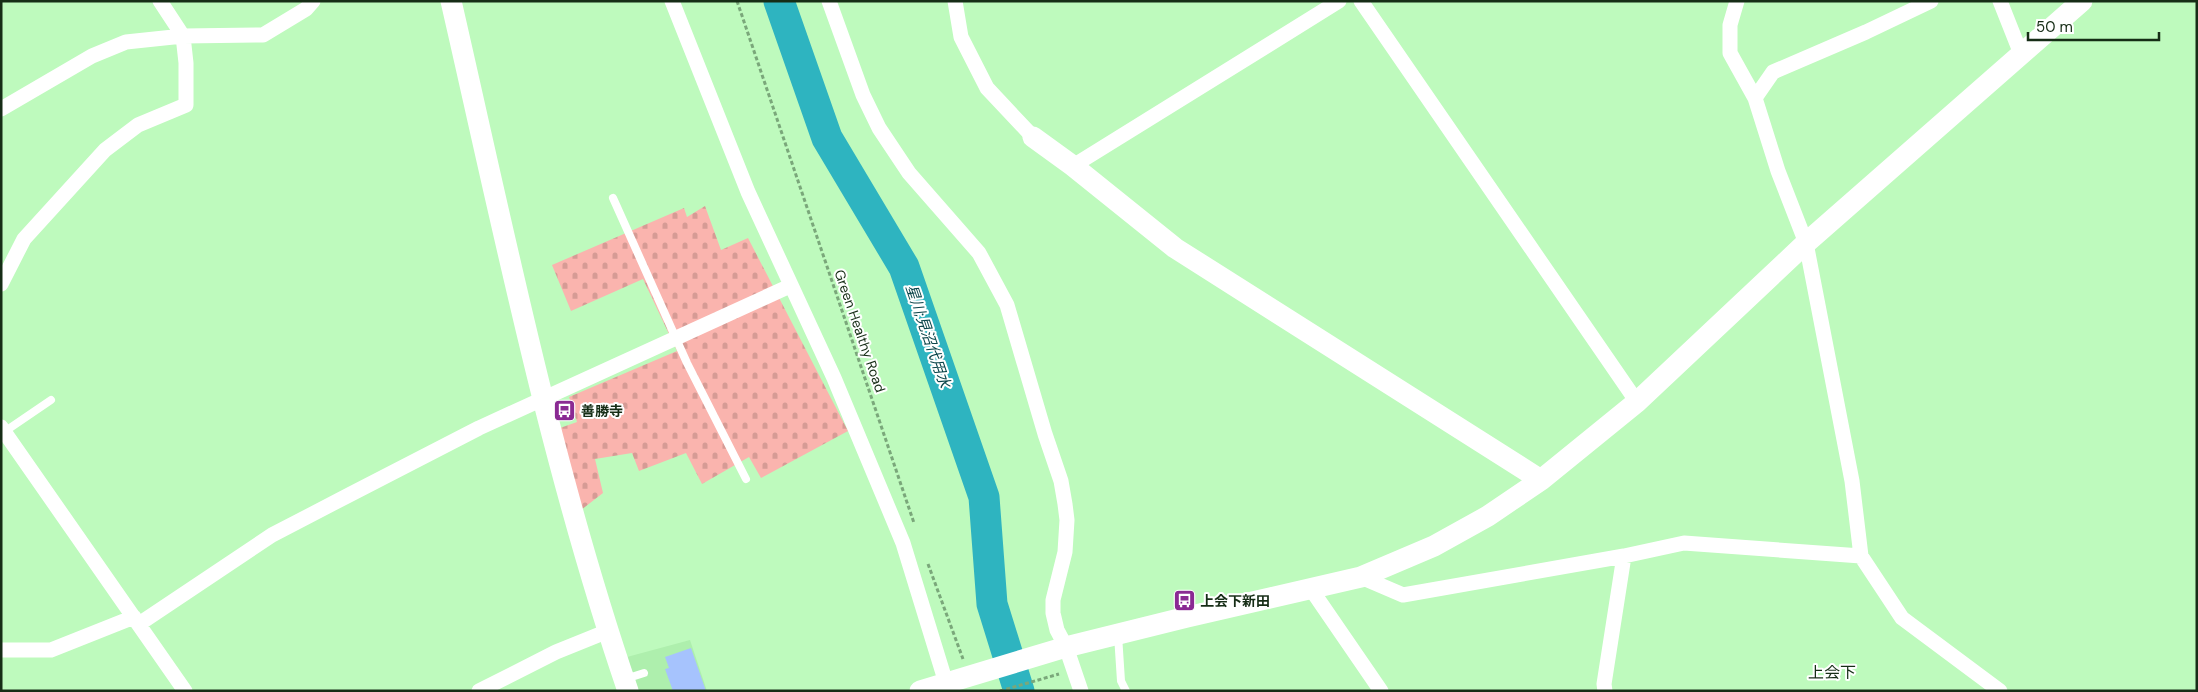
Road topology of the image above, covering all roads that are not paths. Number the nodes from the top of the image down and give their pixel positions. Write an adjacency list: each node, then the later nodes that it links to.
1 (160, 1): 13 (street)
2 (313, 1): 13 (street)
3 (451, 1): 25 (main road)
4 (672, 1): 22 (street)
5 (828, 1): 37 (street)
6 (955, 1): 17 (street)
7 (1339, 1): 18 (street)
8 (1361, 1): 26 (street)
9 (1737, 1): 15 (street)
10 (1931, 1): 15 (street)
11 (2000, 1): 14 (street)
12 (2082, 1): 14 (main road)
13 (183, 36): 16 (street); 21 (street)
14 (2021, 54): 20 (main road)
15 (1755, 98): 20 (street)
16 (1, 109)
17 (1033, 137): 18 (main road)
18 (1073, 166): 29 (main road)
19 (613, 198): 23 (lane)
20 (1806, 243): 26 (main road); 31 (street)
21 (1, 284)
22 (790, 286): 23 (street); 40 (street)
23 (677, 339): 25 (street); 28 (lane)
24 (51, 400): 27 (lane)
25 (543, 400): 34 (street); 35 (main road)
26 (1637, 402): 29 (main road)
27 (3, 429): 34 (street)
28 (746, 479)
29 (1541, 480): 32 (main road)
30 (1624, 556): 31 (street); 32 (street); 48 (street)
31 (1861, 556): 49 (street)
32 (1361, 577): 33 (main road)
33 (1311, 589): 36 (main road); 47 (street)
34 (137, 620): 38 (street); 42 (street)
35 (608, 632): 41 (main road); 43 (street)
36 (1118, 635): 37 (main road); 46 (lane)
37 (1066, 648): 40 (main road); 45 (street)
38 (1, 650)
39 (644, 673): 41 (lane)
40 (946, 683): 44 (main road)
41 (626, 685)
42 (185, 691)
43 (479, 691)
44 (920, 691)
45 (1081, 691)
46 (1126, 691)
47 (1381, 691)
48 (1604, 691)
49 (2000, 691)

